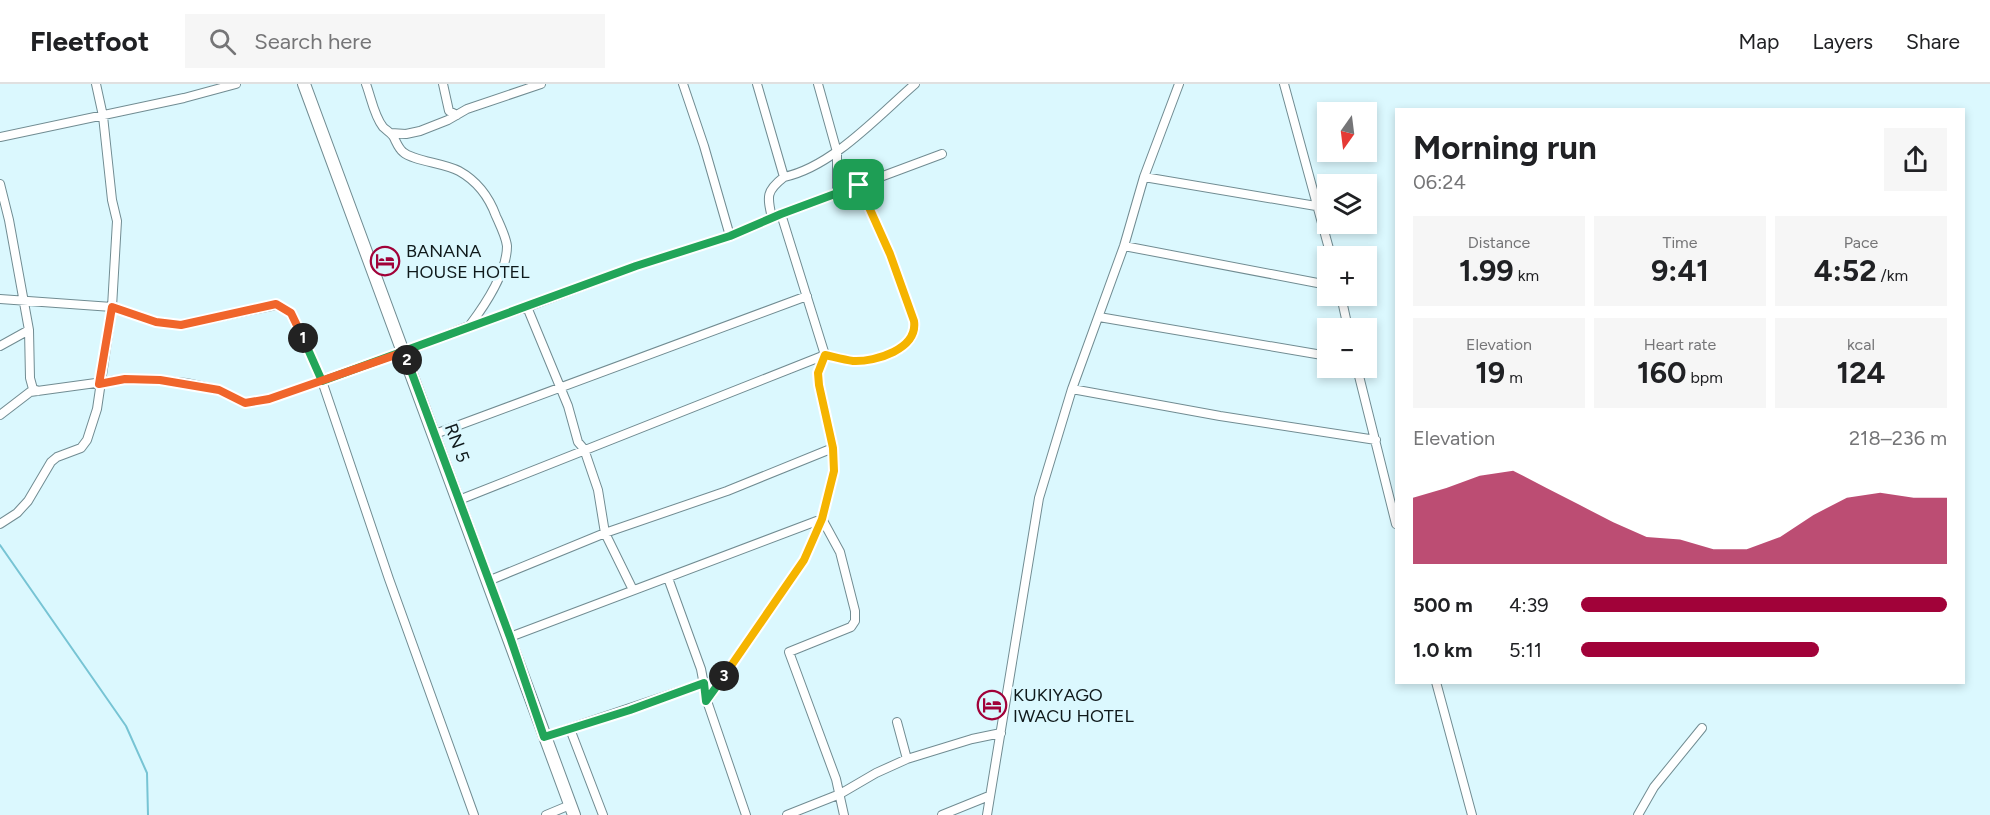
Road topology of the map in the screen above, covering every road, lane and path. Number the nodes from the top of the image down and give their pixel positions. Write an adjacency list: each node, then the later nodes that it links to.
1 (96, 84): 15 (street)
2 (236, 84): 15 (street)
3 (304, 84): 42 (main road, RN 5 / RN 5)
4 (366, 84): 17 (street)
5 (443, 84): 13 (street)
6 (541, 84): 14 (street)
7 (683, 84): 29 (street)
8 (757, 84): 21 (street)
9 (818, 84): 19 (street)
10 (915, 84): 19 (street)
11 (1179, 84): 22 (street)
12 (1284, 84): 26 (street)
13 (449, 111): 14 (street); 16 (street)
14 (457, 115): 16 (street)
15 (103, 116): 18 (street); 36 (street)
16 (446, 121): 17 (street)
17 (391, 133): 39 (street)
18 (0, 136)
19 (837, 152): 21 (street); 25 (street)
20 (942, 154): 24 (street)
21 (784, 177): 28 (street)
22 (1144, 177): 26 (street); 30 (street)
23 (0, 184): 35 (street)
24 (859, 185): 25 (street); 44 (street)
25 (837, 193): 27 (street)
26 (1316, 206): 31 (street)
27 (781, 214): 28 (street); 33 (street)
28 (772, 218): 29 (street)
29 (730, 236): 37 (street)
30 (1124, 246): 32 (street); 38 (street)
31 (1328, 246)
32 (1317, 283)
33 (807, 296): 44 (street); 48 (street)
34 (0, 299): 35 (street)
35 (24, 300): 36 (street); 40 (street)
36 (112, 307): 46 (street); 47 (street)
37 (527, 307): 39 (street); 48 (street)
38 (1099, 317): 43 (street); 49 (street)
39 (469, 326): 42 (street)
40 (29, 330): 41 (street); 50 (street)
41 (0, 346)
42 (404, 352): 46 (street); 52 (main road, RN 5 / RN 5)
43 (1317, 354)
44 (825, 355): 54 (street); 55 (street)
45 (1360, 378): 53 (street)
46 (322, 381): 47 (street); 78 (street)
47 (99, 384): 50 (street); 59 (street)
48 (561, 388): 52 (street); 55 (street)
49 (1072, 388): 53 (street); 71 (street)
50 (38, 391): 51 (street)
51 (0, 415)
52 (435, 434): 56 (main road, RN 5 / RN 5)
53 (1376, 440): 58 (street)
54 (833, 448): 57 (street); 60 (street)
55 (584, 449): 56 (street); 60 (street)
56 (459, 500): 62 (main road, RN 5 / RN 5)
57 (822, 519): 61 (street); 67 (street); 74 (street)
58 (1395, 520)
59 (0, 524)
60 (605, 533): 62 (street); 63 (street)
61 (668, 578): 63 (street); 65 (street)
62 (488, 580): 64 (main road, RN 5 / RN 5)
63 (633, 590): 64 (street)
64 (510, 637): 72 (main road, RN 5 / RN 5)
65 (704, 683): 67 (street); 70 (street)
66 (1437, 684): 85 (street)
67 (706, 701): 81 (street)
68 (897, 722): 73 (street)
69 (1701, 728): 86 (street)
70 (570, 729): 72 (street); 80 (street)
71 (1001, 733): 73 (street); 75 (street)
72 (544, 737): 76 (main road, RN 5 / RN 5)
73 (907, 759): 74 (street)
74 (840, 794): 82 (street); 83 (street)
75 (989, 796): 77 (street); 84 (street)
76 (572, 810): 79 (street)
77 (984, 814)
78 (474, 815)
79 (546, 815)
80 (603, 815)
81 (746, 815)
82 (787, 815)
83 (844, 815)
84 (942, 815)
85 (1472, 815)
86 (1638, 815)

